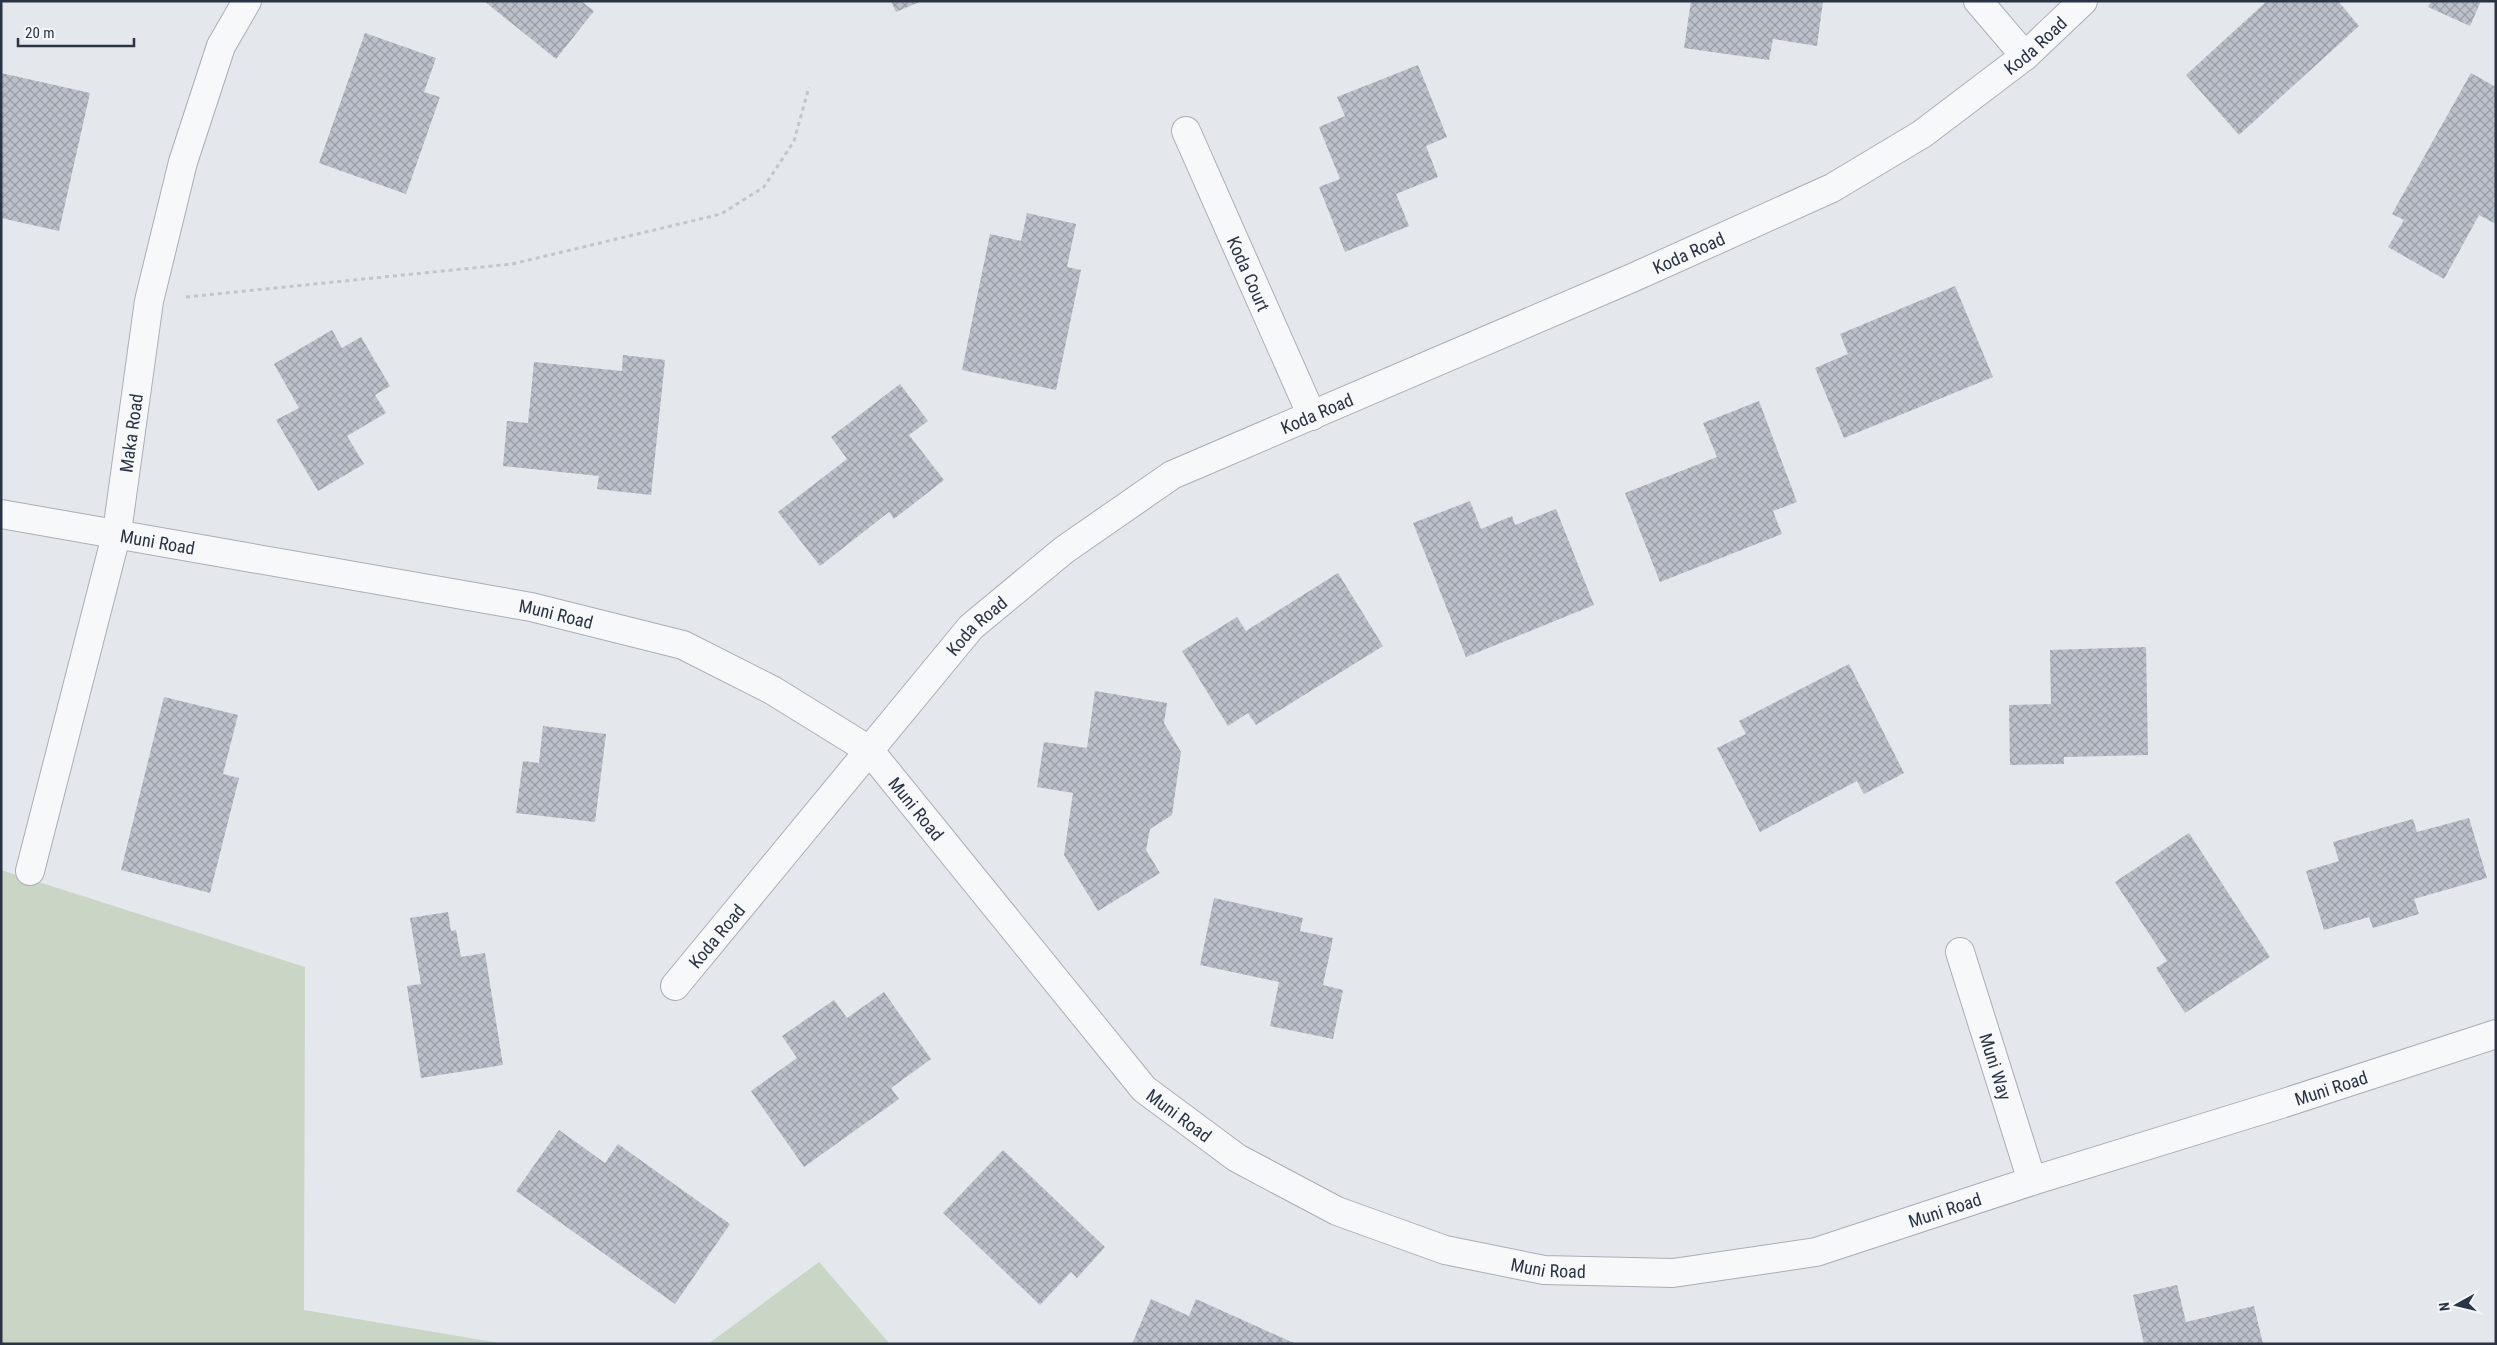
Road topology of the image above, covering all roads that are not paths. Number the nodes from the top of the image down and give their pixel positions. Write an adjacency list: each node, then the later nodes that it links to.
1 (247, 1): 8 (street, Maka Road)
2 (1978, 1): 4 (street)
3 (2083, 1): 4 (street, Koda Road)
4 (2024, 56): 6 (street, Koda Road)
5 (1186, 131): 6 (street, Koda Court)
6 (1312, 416): 9 (street, Koda Road)
7 (1, 514): 8 (street, Muni Road)
8 (116, 532): 9 (street, Muni Road); 10 (street, Maka Road)
9 (869, 750): 12 (street, Koda Road); 14 (street, Muni Road)
10 (30, 871)
11 (1960, 952): 14 (street, Muni Way)
12 (675, 986)
13 (2496, 1034): 14 (street, Muni Road)
14 (2032, 1181)

